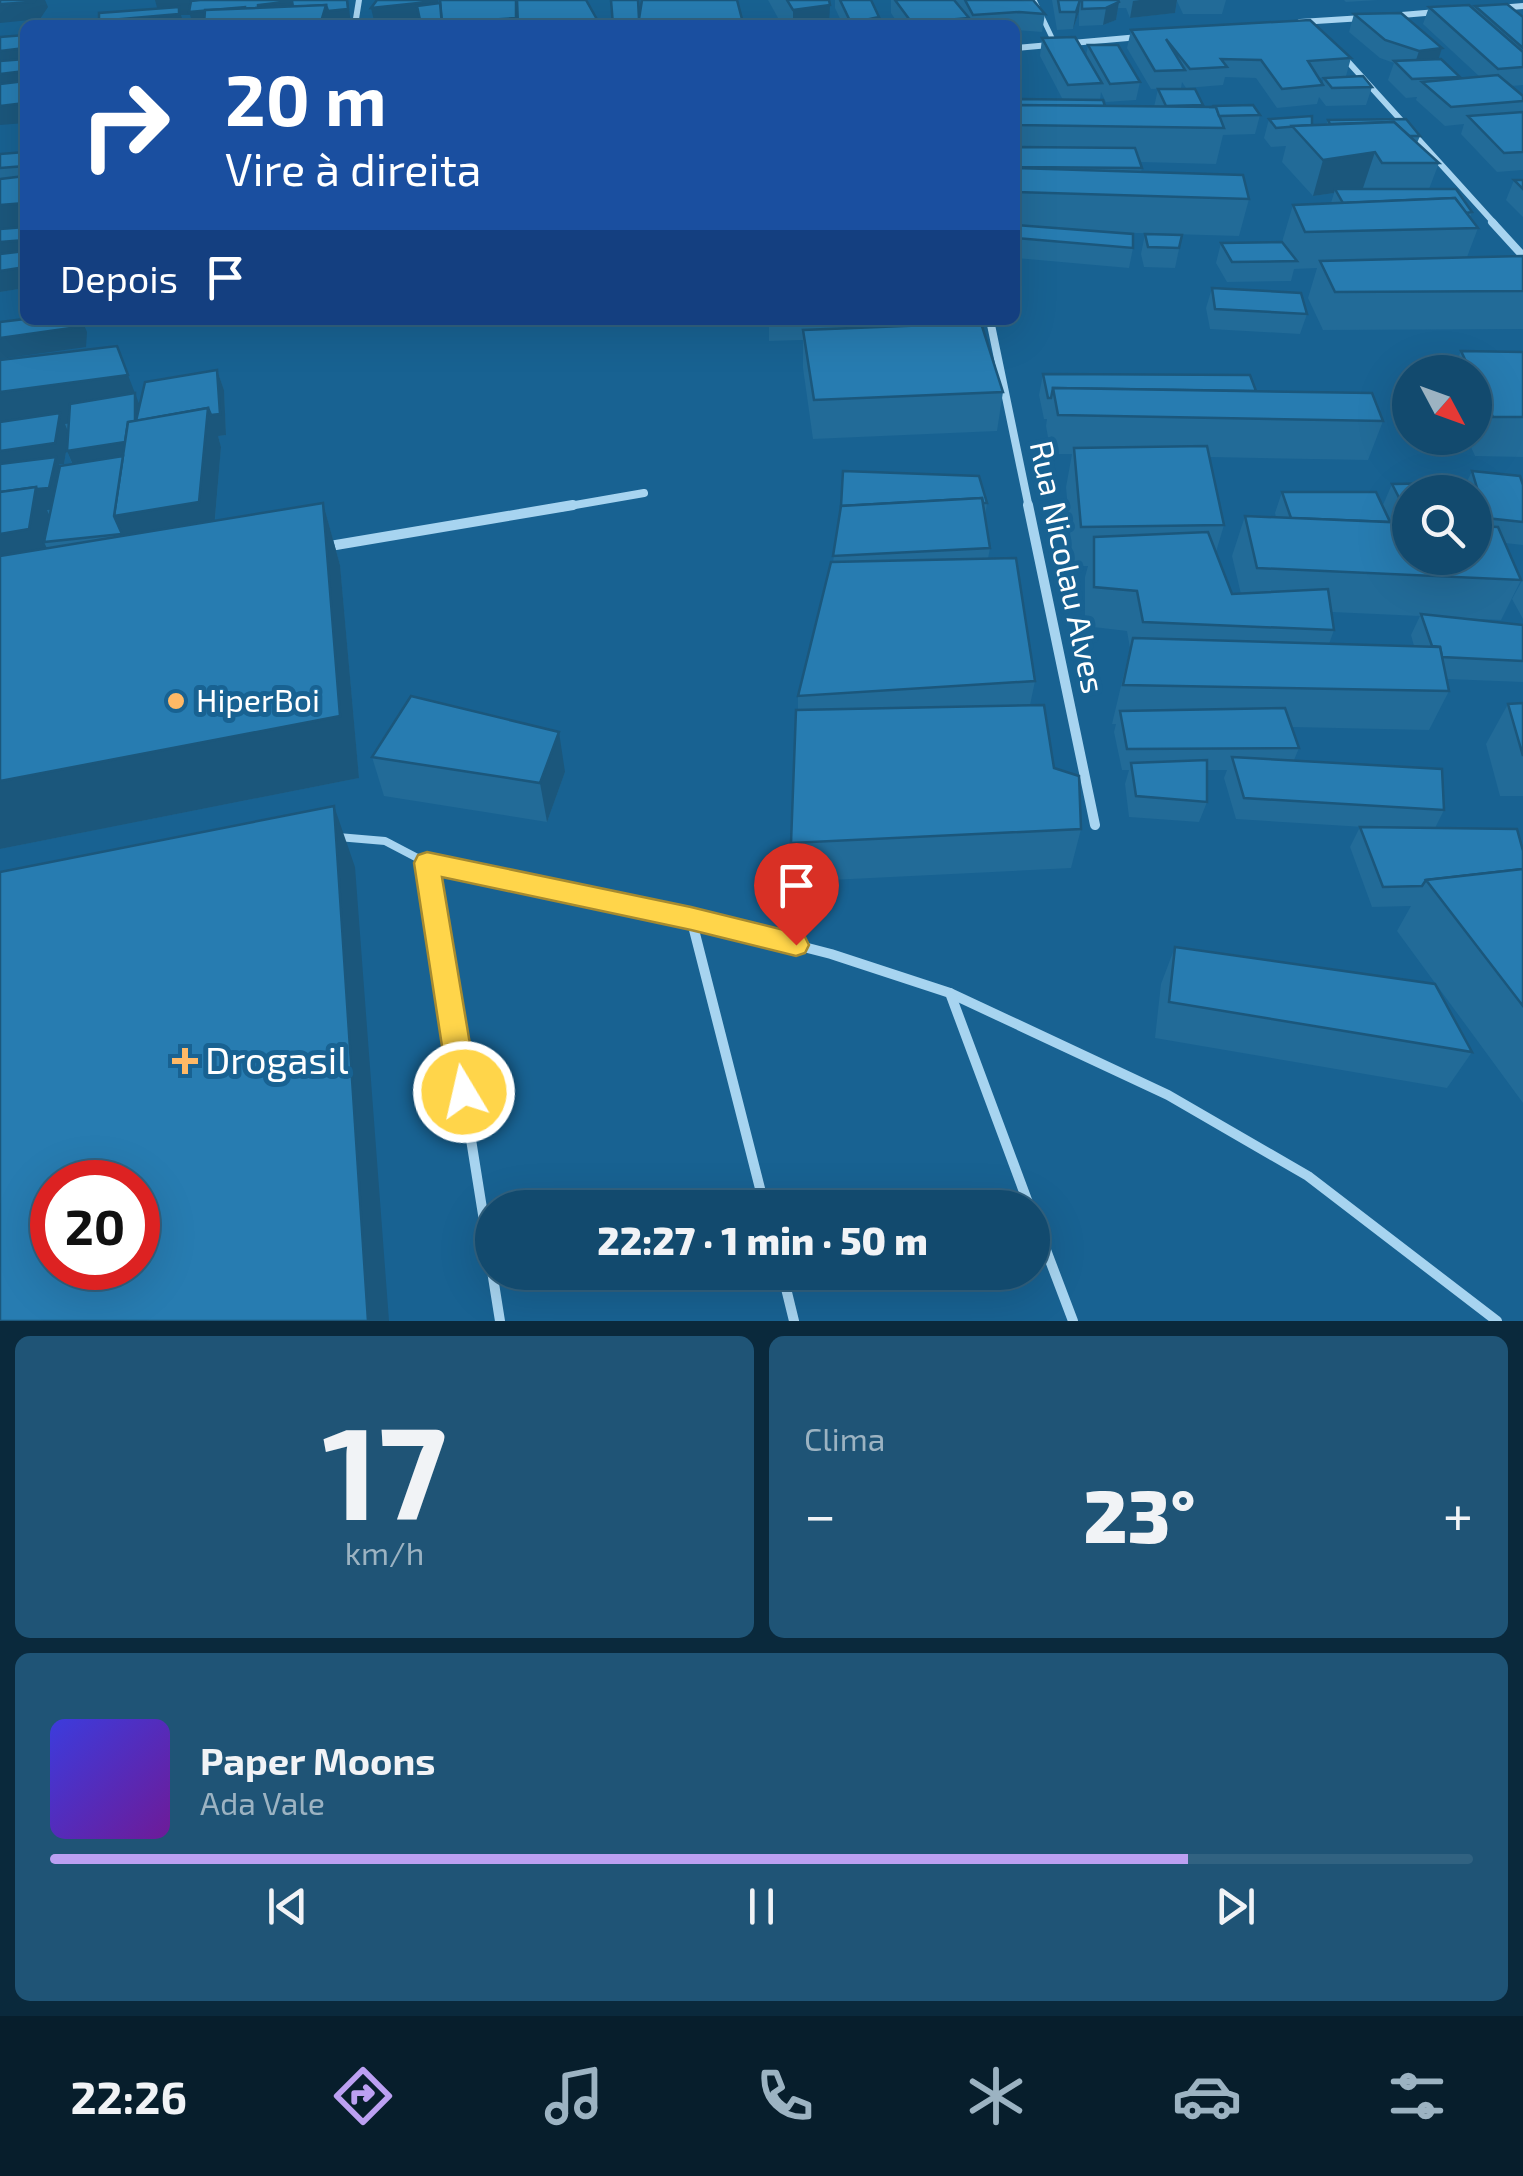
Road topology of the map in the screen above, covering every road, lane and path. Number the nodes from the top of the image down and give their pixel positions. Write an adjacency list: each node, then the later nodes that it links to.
1 (1034, 0): 11 (lane)
2 (1523, 6): 3 (street)
3 (1484, 8)
4 (1446, 12): 5 (street)
5 (1388, 16)
6 (1369, 17): 7 (street)
7 (1311, 22): 8 (street); 10 (street)
8 (1291, 23)
9 (1154, 36): 11 (street)
10 (1324, 36)
11 (1055, 44): 12 (street)
12 (1020, 48)
13 (1337, 50): 14 (street)
14 (1522, 254)
15 (991, 325): 18 (street, Rua Nicolau Alves)
16 (644, 493): 17 (street)
17 (312, 549)
18 (1094, 825)
19 (324, 838): 20 (lane)
20 (427, 863): 21 (lane); 27 (lane)
21 (691, 918): 22 (lane); 23 (lane)
22 (950, 993): 24 (lane); 30 (lane)
23 (760, 1190)
24 (1024, 1190)
25 (1050, 1259): 29 (lane)
26 (786, 1290): 28 (lane)
27 (500, 1321)
28 (794, 1321)
29 (1073, 1321)
30 (1497, 1321)

